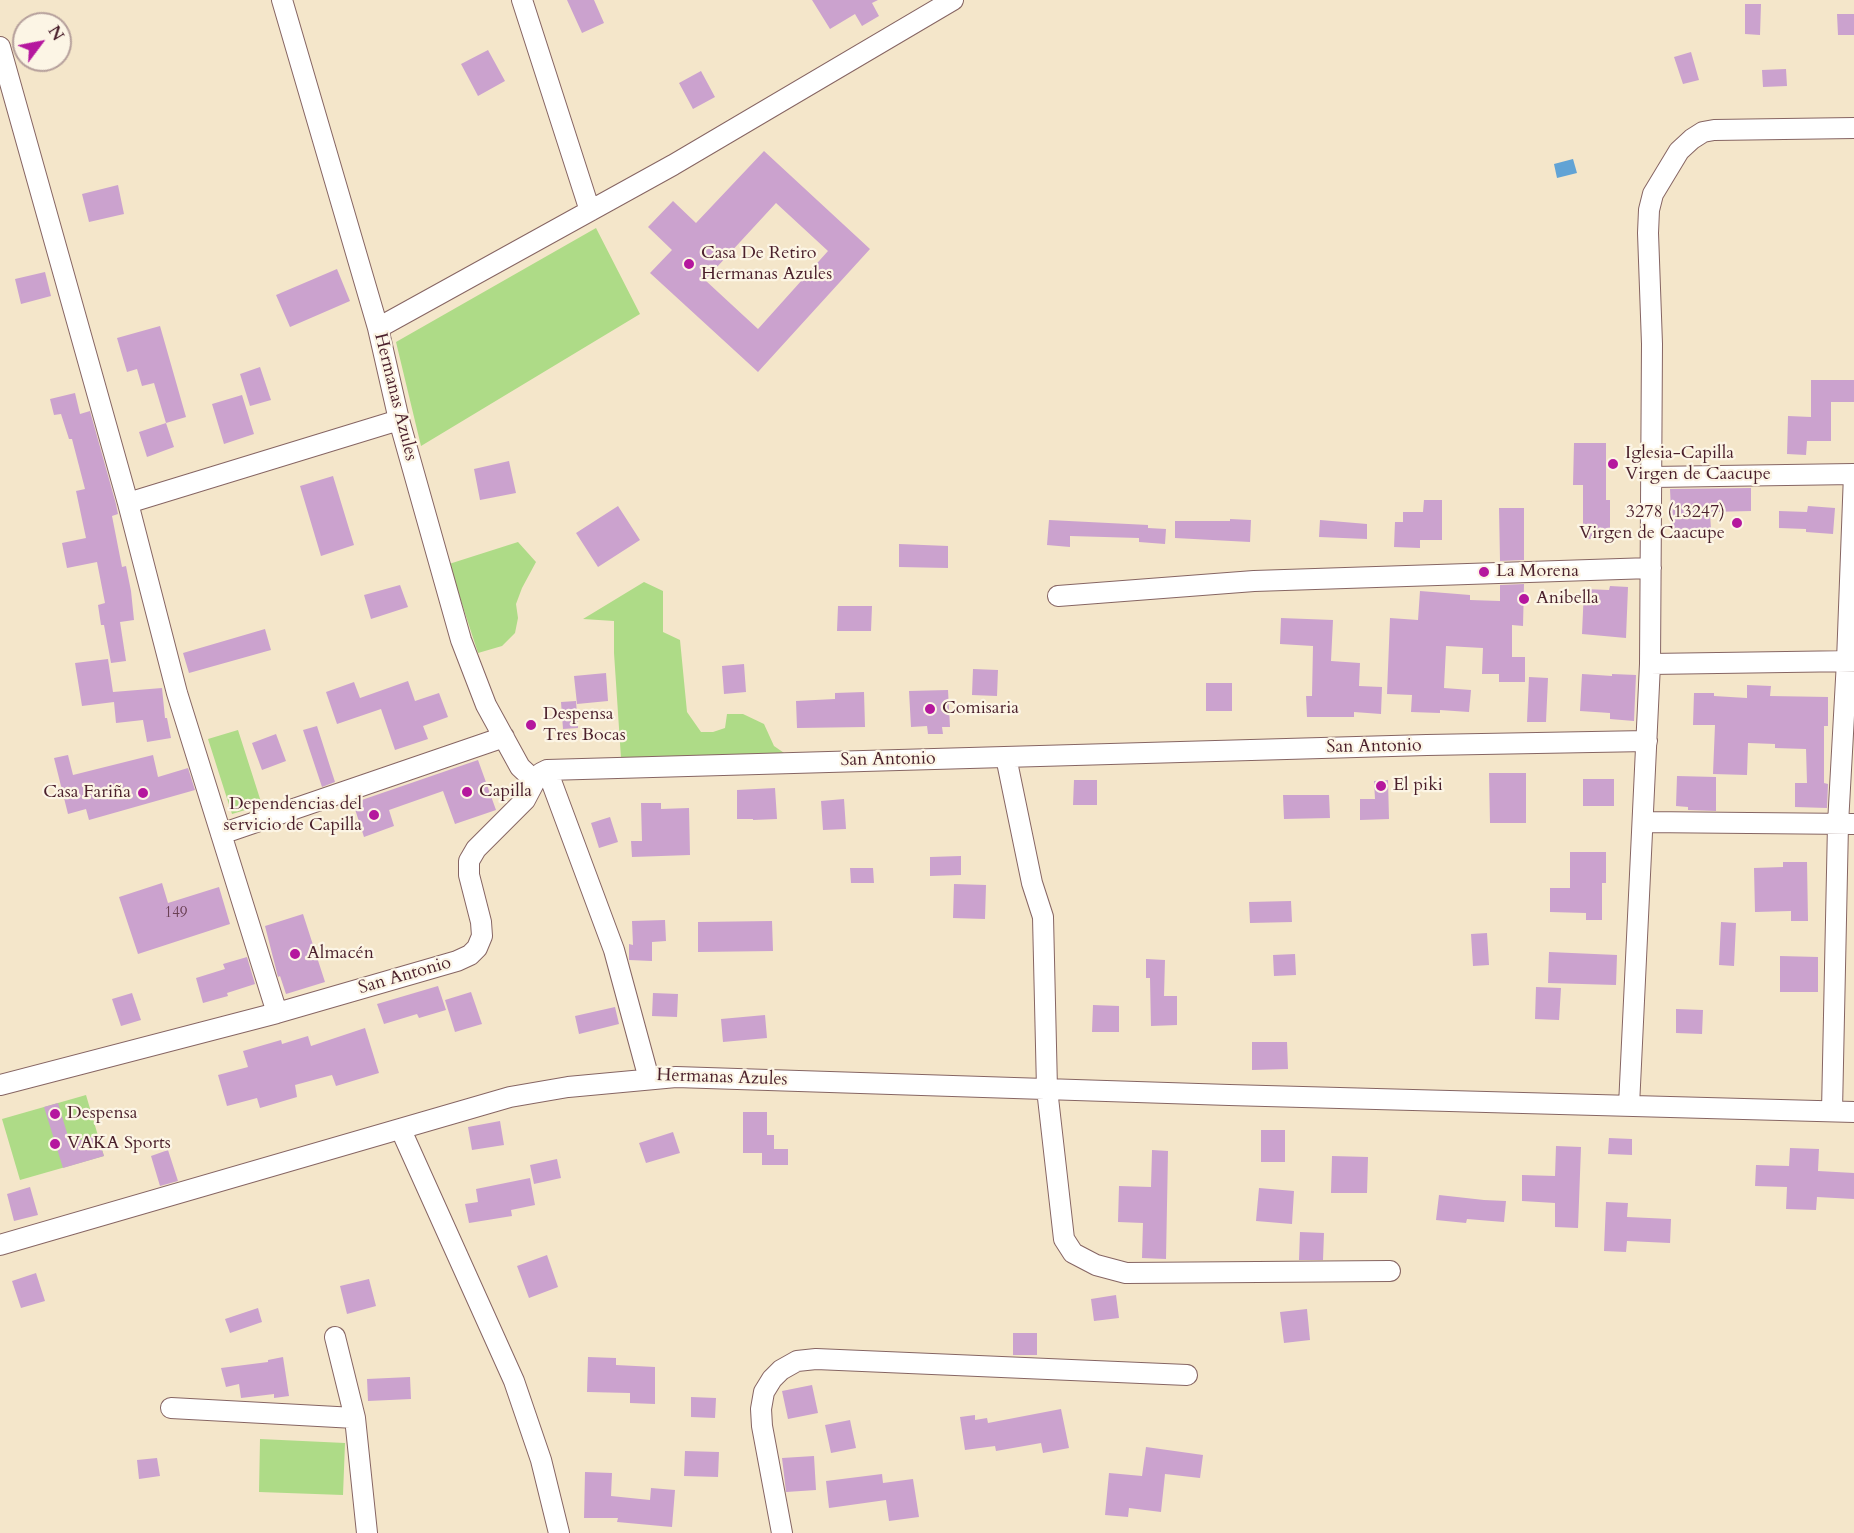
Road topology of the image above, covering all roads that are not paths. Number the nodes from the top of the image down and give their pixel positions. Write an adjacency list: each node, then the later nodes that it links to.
1 (282, 0): 7 (street, Hermanas Azules)
2 (522, 0): 6 (street)
3 (953, 0): 6 (street)
4 (0, 47): 11 (street)
5 (1854, 128): 10 (street)
6 (590, 211): 7 (street)
7 (378, 328): 8 (street, Hermanas Azules)
8 (399, 420): 11 (street); 16 (street, Hermanas Azules)
9 (1854, 474): 10 (street); 14 (street)
10 (1652, 477): 12 (street)
11 (128, 503): 22 (street)
12 (1651, 568): 13 (street); 15 (street)
13 (1058, 596)
14 (1850, 661): 15 (street); 21 (street)
15 (1650, 664): 17 (street)
16 (504, 737): 19 (street, Hermanas Azules); 22 (street)
17 (1647, 741): 18 (street, San Antonio); 20 (street)
18 (1006, 757): 19 (street, San Antonio); 26 (street)
19 (541, 776): 23 (street, San Antonio); 24 (street, Hermanas Azules)
20 (1644, 822): 21 (street); 27 (street)
21 (1846, 824): 28 (street)
22 (221, 834): 23 (street)
23 (278, 1013): 25 (street, San Antonio)
24 (649, 1079): 26 (street, Hermanas Azules); 30 (street)
25 (0, 1085)
26 (1047, 1089): 27 (street, Hermanas Azules); 32 (street)
27 (1629, 1106): 28 (street, Hermanas Azules)
28 (1832, 1111): 29 (street, Hermanas Azules)
29 (1854, 1112)
30 (401, 1130): 31 (street); 38 (street)
31 (0, 1245)
32 (1390, 1271)
33 (334, 1337): 36 (street)
34 (1187, 1375): 39 (street)
35 (171, 1408): 36 (street)
36 (355, 1418): 37 (street)
37 (367, 1533)
38 (559, 1533)
39 (782, 1533)

